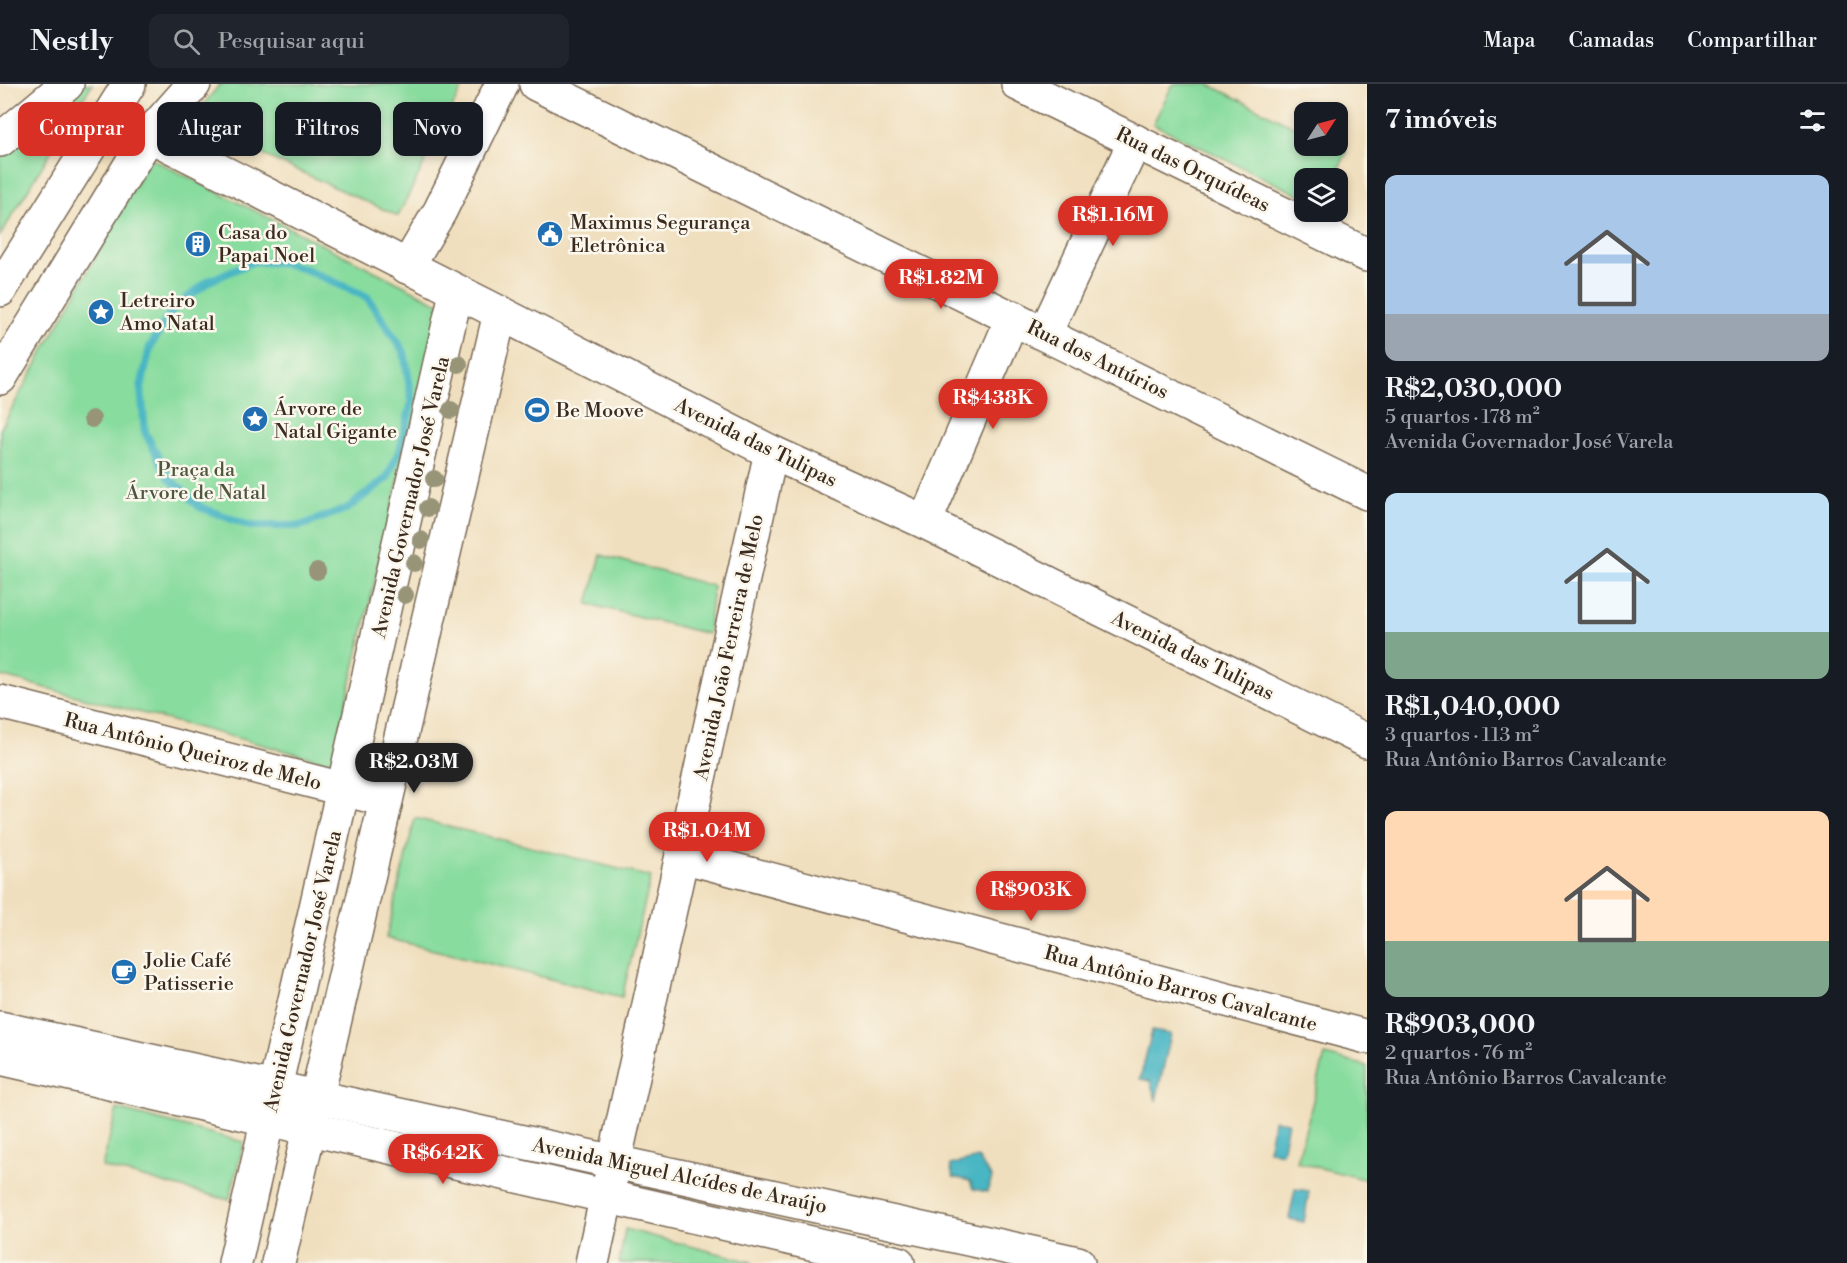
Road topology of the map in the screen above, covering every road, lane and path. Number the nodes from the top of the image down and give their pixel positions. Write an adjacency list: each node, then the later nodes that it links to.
1 (67, 84): 8 (main road)
2 (129, 84): 12 (main road)
3 (194, 84): 7 (main road)
4 (502, 84): 11 (main road)
5 (536, 84): 15 (main road, Rua dos Antúrios)
6 (1018, 84): 9 (main road, Rua das Orquídeas)
7 (149, 135): 11 (main road, Avenida das Tulipas); 17 (main road)
8 (0, 140)
9 (1134, 141): 10 (main road, Rua das Orquídeas); 16 (main road)
10 (1367, 255)
11 (407, 267): 13 (main road, Avenida das Tulipas)
12 (0, 290)
13 (456, 293): 14 (main road, Avenida das Tulipas); 23 (main road, Avenida Governador José Varela)
14 (500, 313): 18 (main road, Avenida das Tulipas); 24 (main road)
15 (1013, 317): 16 (main road, Rua dos Antúrios); 20 (main road)
16 (1045, 333): 19 (main road, Rua dos Antúrios)
17 (0, 378)
18 (771, 452): 20 (main road, Avenida das Tulipas); 25 (main road, Avenida João Ferreira de Melo)
19 (1367, 493)
20 (926, 522): 22 (main road, Avenida das Tulipas)
21 (0, 702): 23 (main road, Rua Antônio Queiroz de Melo)
22 (1367, 741)
23 (344, 789): 24 (main road, Rua Antônio Queiroz de Melo); 29 (main road, Avenida Governador José Varela)
24 (386, 800): 30 (main road)
25 (682, 856): 27 (main road, Rua Antônio Barros Cavalcante); 31 (main road, Avenida João Ferreira de Melo)
26 (0, 1028): 29 (main road, Avenida Miguel Alcídes de Araújo)
27 (1367, 1037)
28 (0, 1058): 29 (main road, Avenida Miguel Alcídes de Araújo)
29 (270, 1104): 30 (main road, Avenida Miguel Alcídes de Araújo); 33 (main road, Avenida Governador José Varela)
30 (313, 1112): 31 (main road, Avenida Miguel Alcídes de Araújo); 32 (main road, Avenida Miguel Alcídes de Araújo); 34 (main road)
31 (617, 1161): 32 (main road, Avenida João Ferreira de Melo); 37 (main road, Avenida Miguel Alcídes de Araújo)
32 (608, 1197): 35 (main road, Avenida João Ferreira de Melo); 36 (main road, Avenida Miguel Alcídes de Araújo)
33 (235, 1263)
34 (278, 1263)
35 (592, 1263)
36 (898, 1263)
37 (1078, 1263)

